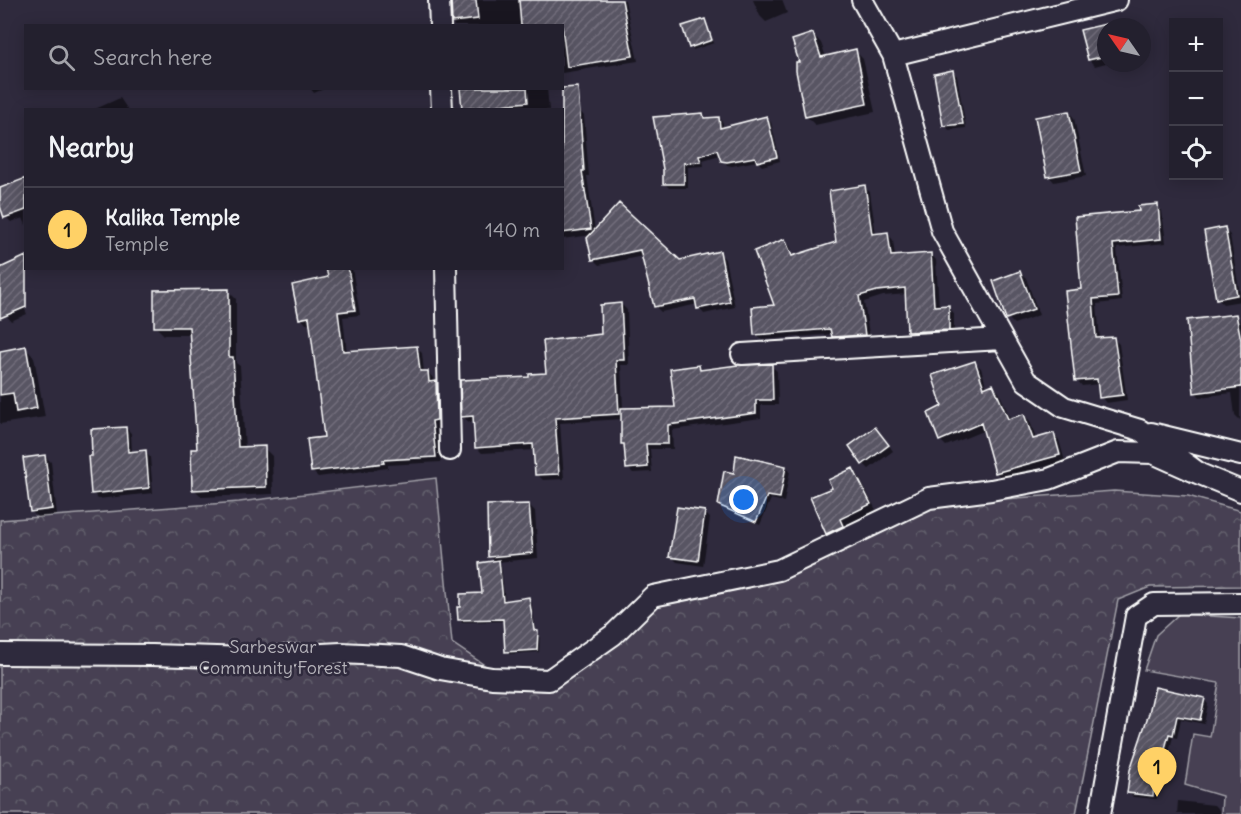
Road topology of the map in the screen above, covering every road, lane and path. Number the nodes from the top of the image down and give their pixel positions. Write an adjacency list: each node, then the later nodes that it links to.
1 (440, 0): 4 (street)
2 (862, 0): 5 (street)
3 (1117, 0): 5 (street)
4 (440, 24)
5 (893, 55): 9 (street)
6 (441, 90): 7 (street)
7 (442, 108)
8 (446, 270): 12 (street)
9 (1002, 339): 10 (street); 11 (street)
10 (742, 354)
11 (1140, 430): 13 (street); 14 (street)
12 (450, 450)
13 (1241, 455)
14 (1200, 474): 15 (street); 17 (street)
15 (1241, 491)
16 (1241, 603): 18 (street)
17 (0, 654)
18 (1100, 814)

